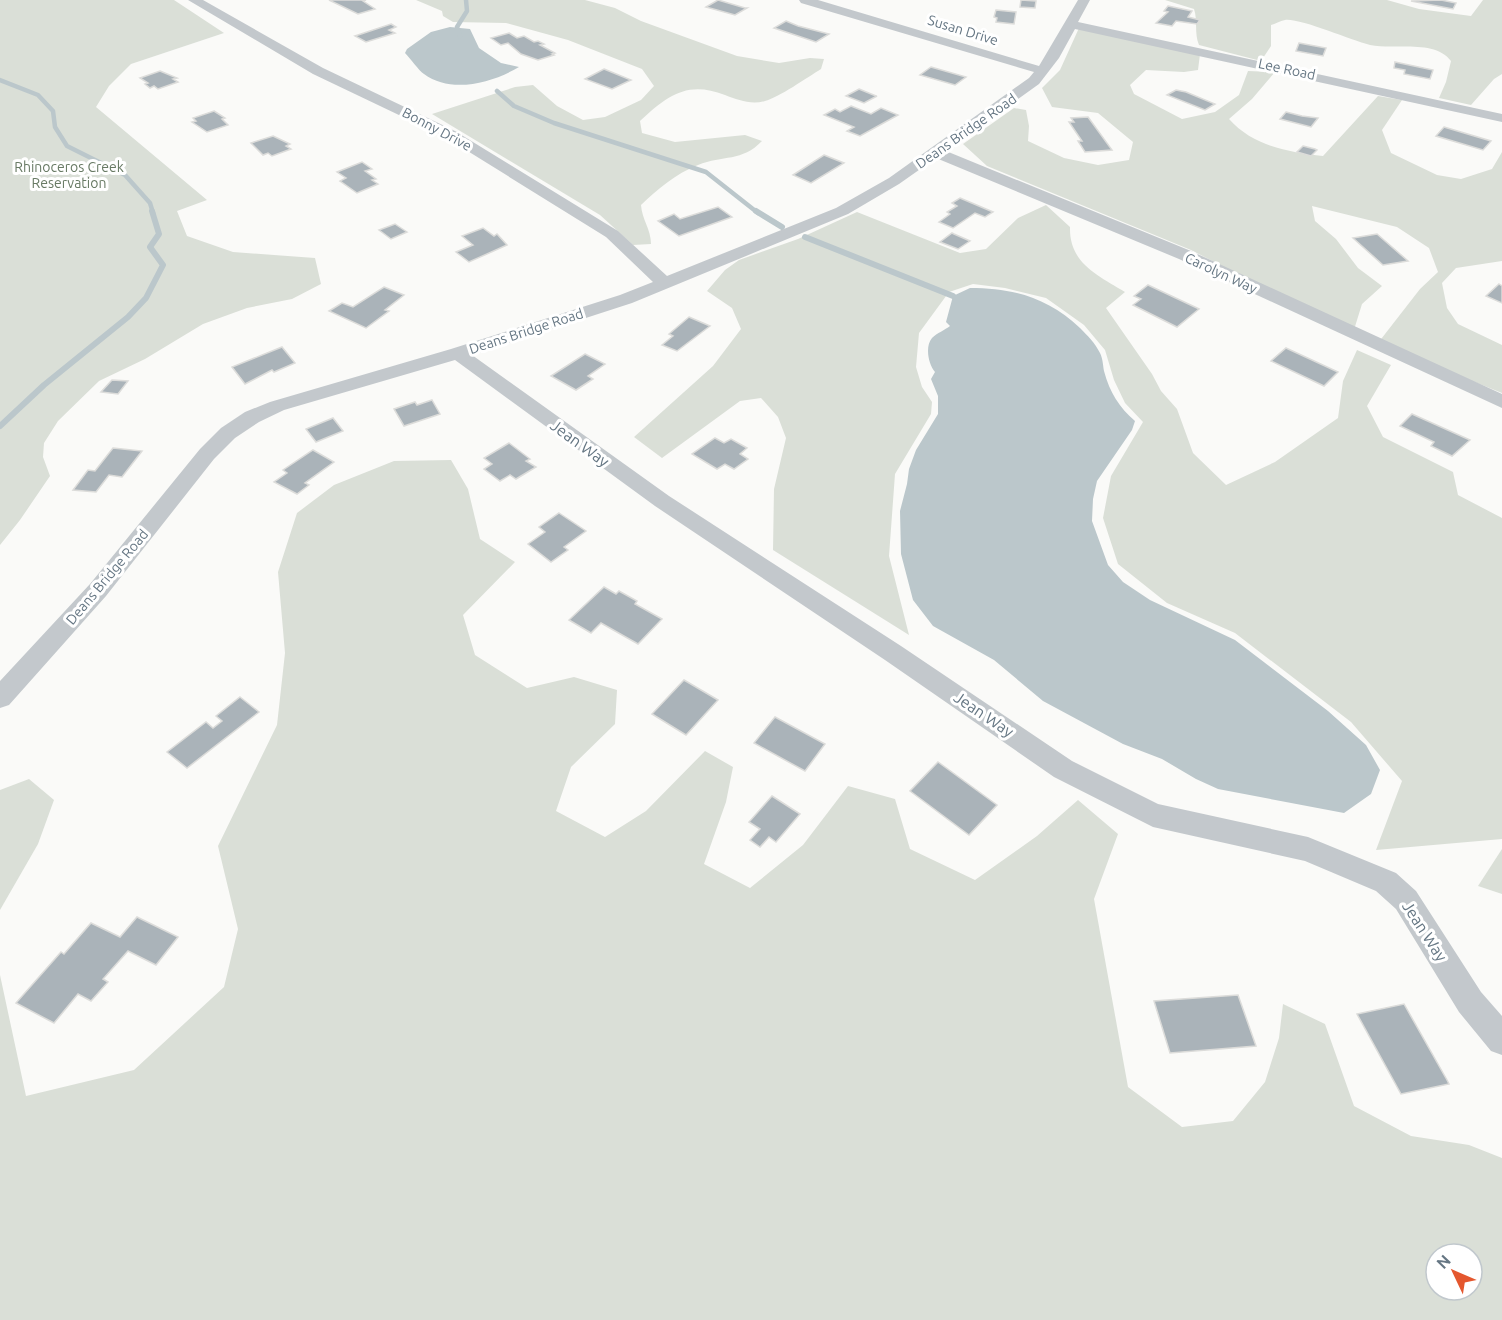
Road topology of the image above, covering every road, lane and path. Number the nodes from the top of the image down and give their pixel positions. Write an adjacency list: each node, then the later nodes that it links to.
1 (194, 0): 8 (street, Bonny Drive)
2 (805, 0): 5 (street, Susan Drive)
3 (1084, 0): 4 (street, Deans Bridge Road)
4 (1071, 24): 5 (street, Deans Bridge Road); 6 (street, Lee Road)
5 (1043, 70): 7 (street, Deans Bridge Road)
6 (1502, 118)
7 (935, 152): 8 (street, Deans Bridge Road); 10 (street, Carolyn Way)
8 (664, 283): 9 (street, Deans Bridge Road)
9 (458, 353): 11 (street, Deans Bridge Road); 12 (street, Jean Way)
10 (1502, 402)
11 (0, 698)
12 (1502, 1040)

